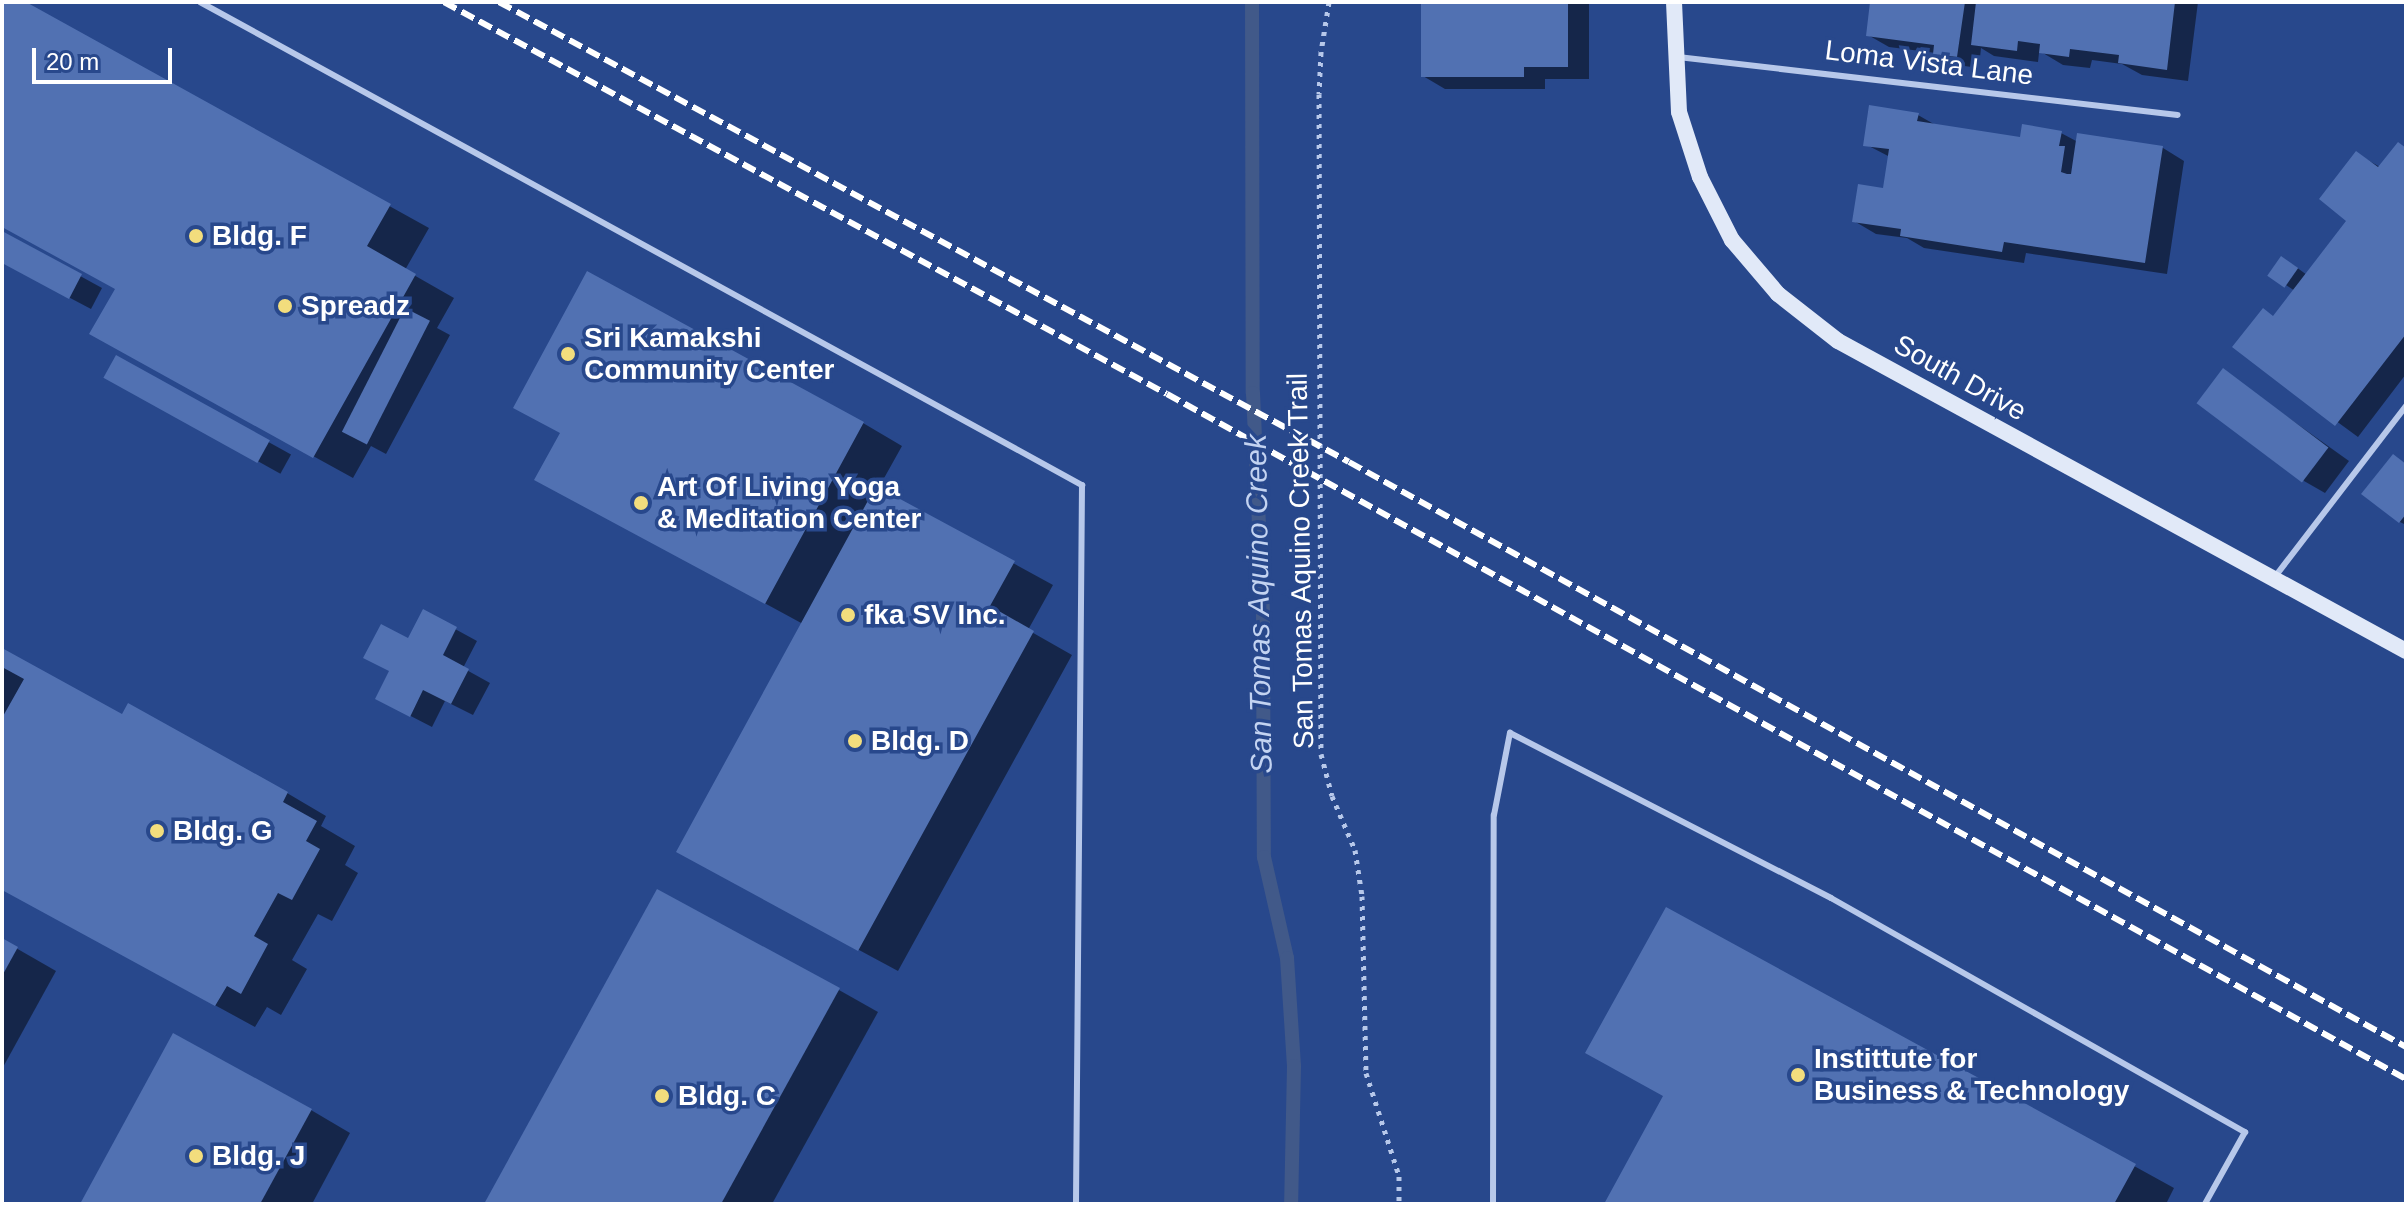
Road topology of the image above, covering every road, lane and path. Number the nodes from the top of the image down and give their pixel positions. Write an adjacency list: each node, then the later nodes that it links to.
1 (200, 2): 9 (lane)
2 (1329, 2): 10 (path, San Tomas Aquino Creek Trail)
3 (1674, 2): 4 (street, South Drive)
4 (1675, 56): 5 (lane, Loma Vista Lane); 7 (street, South Drive)
5 (2178, 115)
6 (2406, 406): 7 (lane)
7 (2274, 578): 8 (street, South Drive)
8 (2406, 651)
9 (1076, 1204)
10 (1399, 1204)
11 (1493, 1204): 12 (lane)
12 (2205, 1204)

